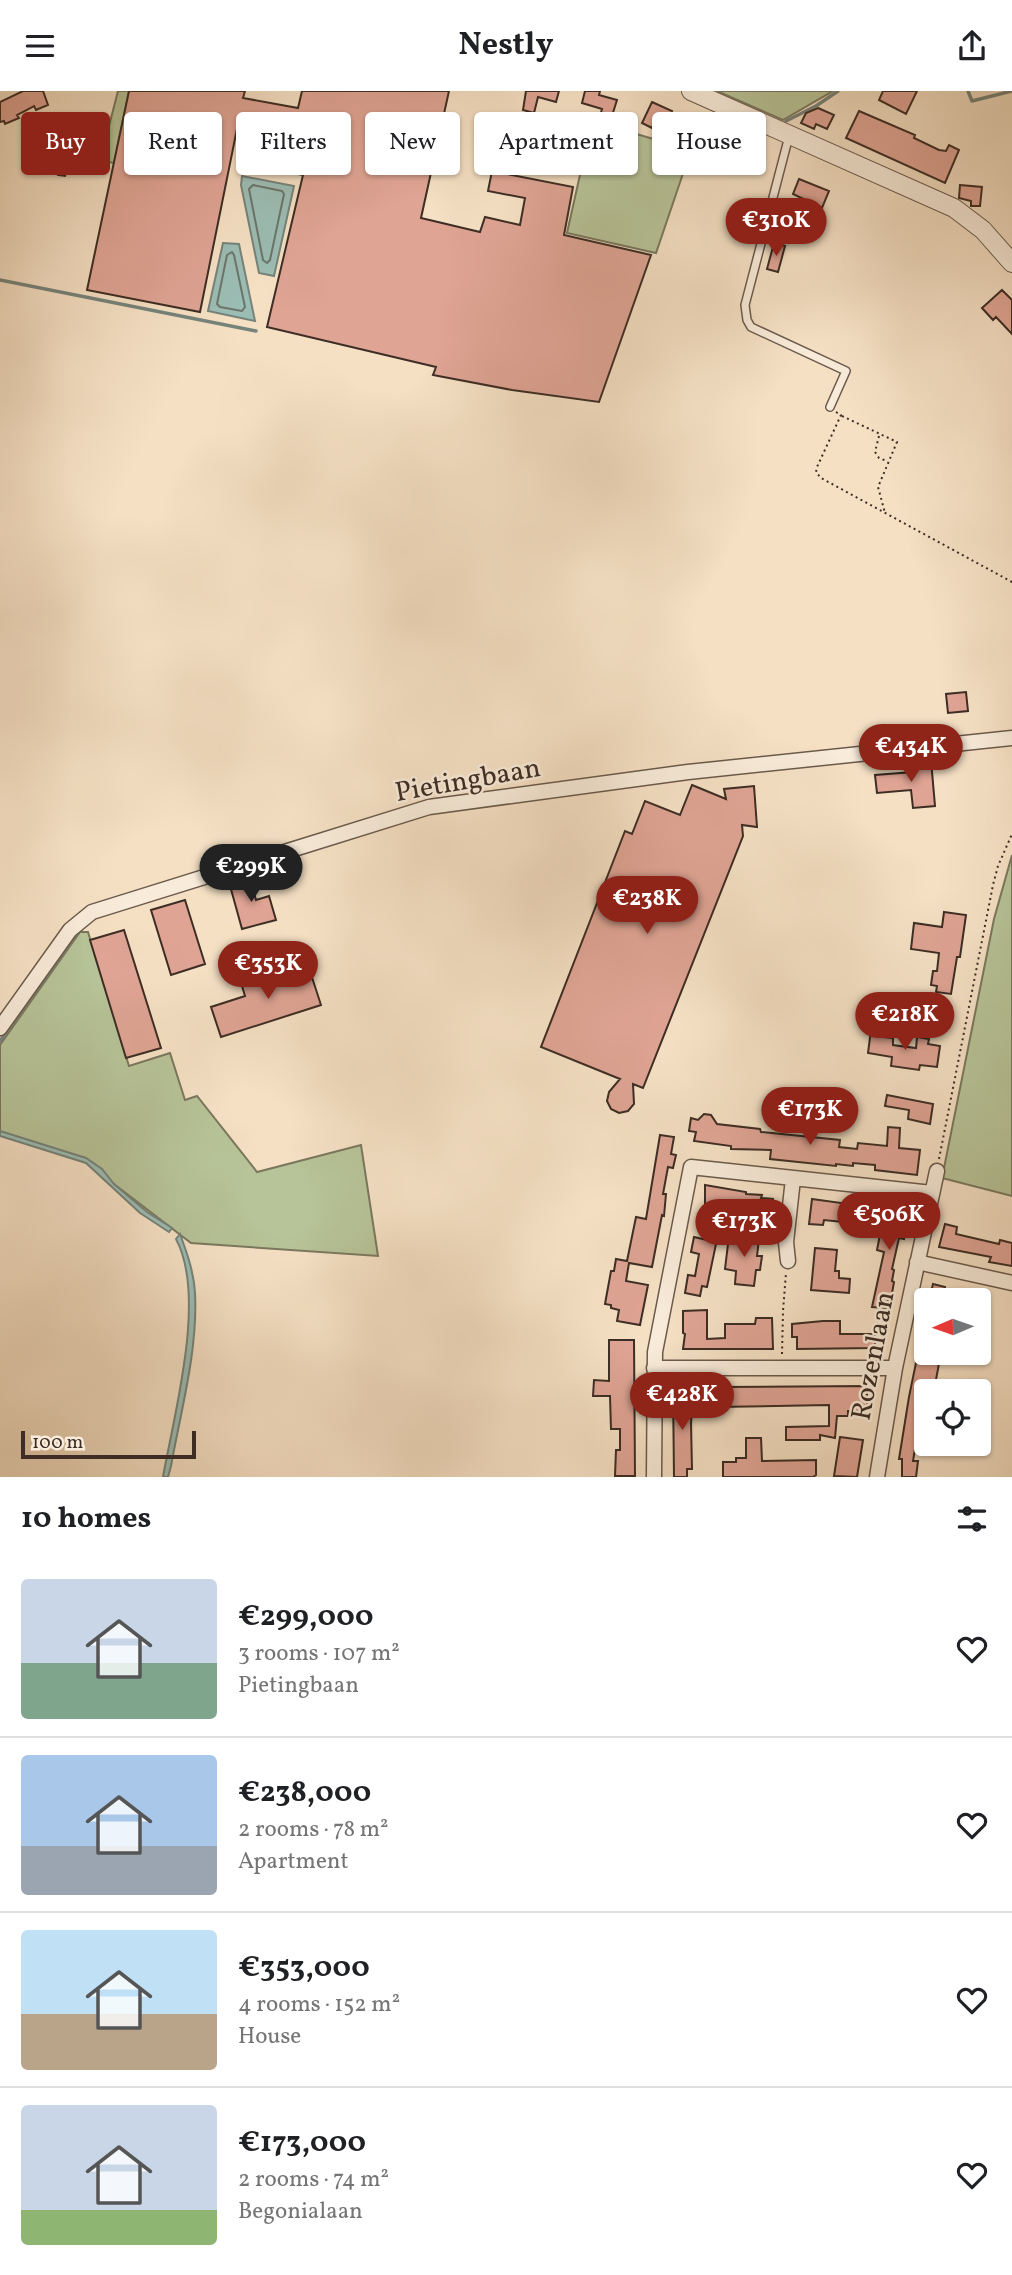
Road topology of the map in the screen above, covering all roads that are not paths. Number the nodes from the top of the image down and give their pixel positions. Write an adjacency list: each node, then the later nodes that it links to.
1 (691, 91): 2 (street)
2 (789, 135): 3 (street); 4 (lane)
3 (1012, 263)
4 (830, 407)
5 (1012, 738): 6 (street, Pietingbaan)
6 (0, 1028)
7 (937, 1171): 9 (street, Rozenlaan)
8 (793, 1179): 9 (street); 10 (street); 14 (street)
9 (932, 1193): 11 (street, Rozenlaan)
10 (788, 1261)
11 (918, 1262): 12 (street); 13 (street, Rozenlaan)
12 (1012, 1283)
13 (895, 1368): 14 (street); 16 (street, Rozenlaan)
14 (654, 1369): 15 (street)
15 (654, 1477)
16 (877, 1477)

